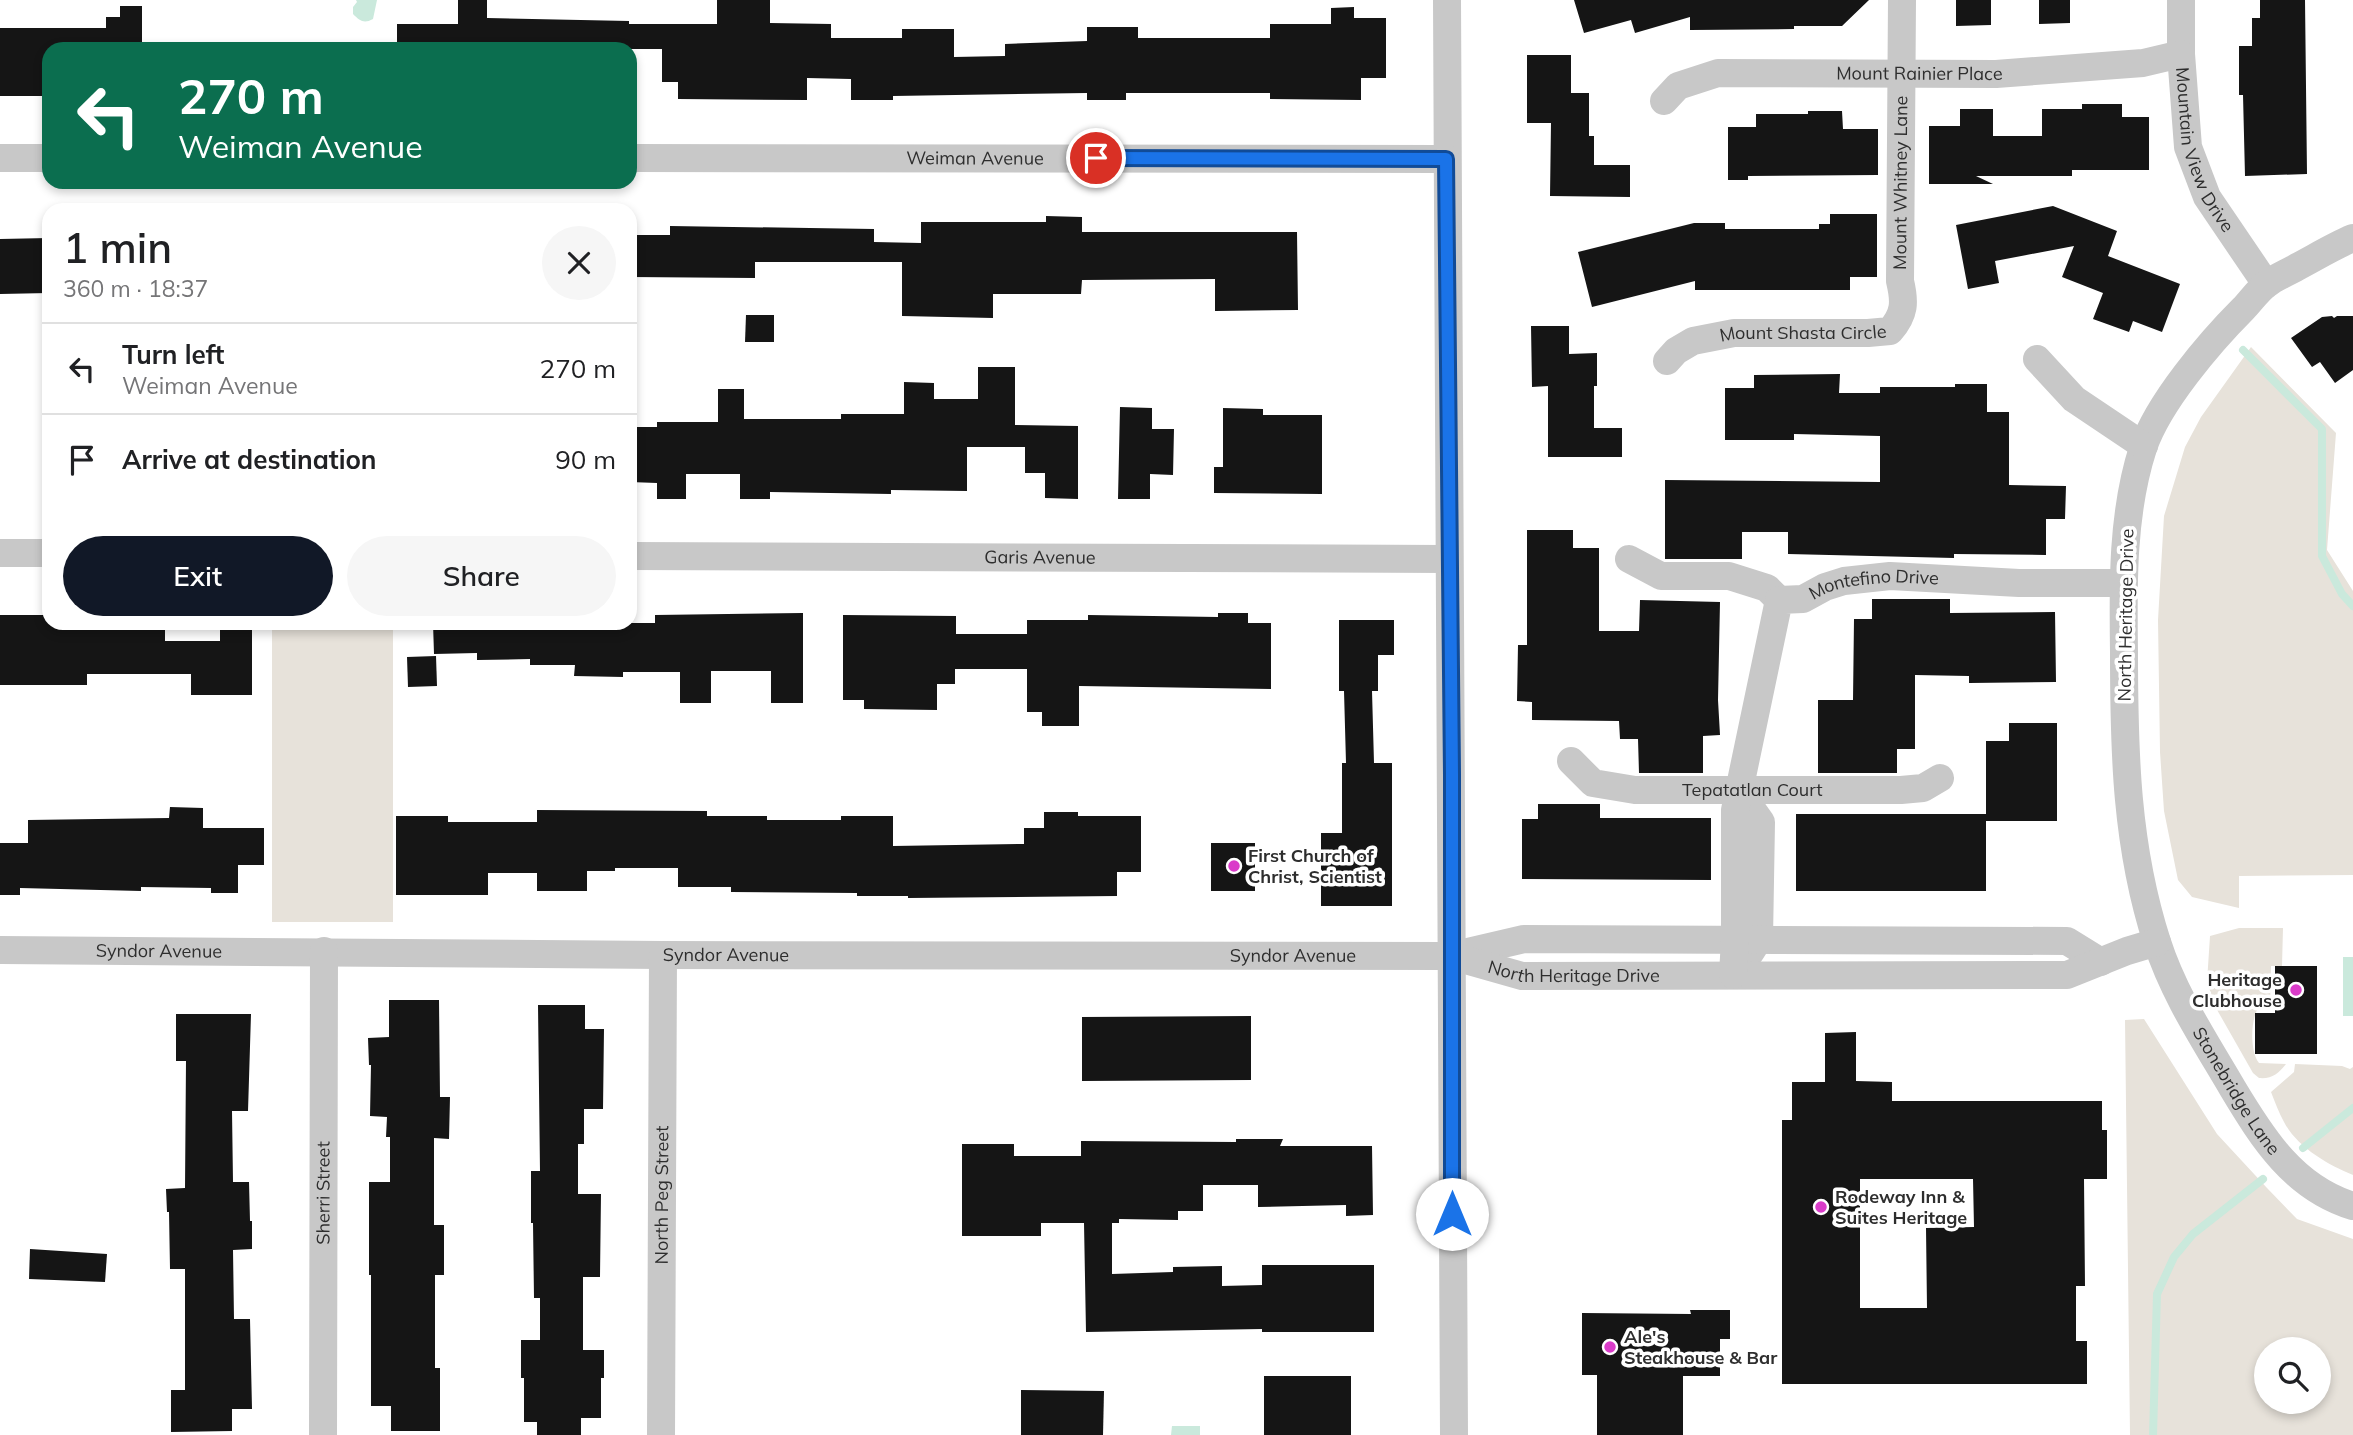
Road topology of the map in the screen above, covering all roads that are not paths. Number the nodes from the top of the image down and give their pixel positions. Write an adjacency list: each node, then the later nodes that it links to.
1 (1447, 0): 10 (street)
2 (1902, 0): 5 (street, Mount Whitney Lane)
3 (2182, 0): 4 (street, Mountain View Drive)
4 (2182, 54): 5 (street, Mount Rainier Place); 13 (street, Mountain View Drive)
5 (1903, 74): 6 (street, Mount Rainier Place); 12 (street, Mount Whitney Lane)
6 (1664, 101)
7 (0, 158): 8 (street)
8 (42, 158)
9 (637, 158): 10 (street, Weiman Avenue)
10 (1446, 159): 20 (street)
11 (2353, 238): 13 (street, North Heritage Drive)
12 (1900, 281): 15 (street, Mount Shasta Circle)
13 (2266, 284): 16 (street, North Heritage Drive)
14 (2037, 359): 16 (street)
15 (1667, 361)
16 (2144, 446): 22 (street, North Heritage Drive)
17 (0, 553): 18 (street)
18 (42, 553)
19 (637, 556): 20 (street, Garis Avenue)
20 (1448, 559): 32 (street)
21 (1629, 559): 23 (street)
22 (2123, 583): 23 (street, Montefino Drive); 28 (street, North Heritage Drive)
23 (1779, 600): 26 (street)
24 (1571, 761): 26 (street, Tepatatlan Court)
25 (1940, 778): 26 (street, Tepatatlan Court)
26 (1739, 791): 27 (street)
27 (1747, 939): 32 (street, North Heritage Drive); 33 (street, North Heritage Drive); 34 (street)
28 (2157, 942): 33 (street, North Heritage Drive); 35 (street, Stonebridge Lane)
29 (0, 950): 30 (street, Syndor Avenue)
30 (324, 951): 31 (street, Syndor Avenue); 36 (street, Sherri Street)
31 (663, 955): 32 (street, Syndor Avenue); 37 (street, North Peg Street)
32 (1451, 956): 34 (street, North Heritage Drive); 38 (street)
33 (2101, 962): 34 (street, North Heritage Drive)
34 (1733, 975)
35 (2353, 1206)
36 (323, 1435)
37 (661, 1435)
38 (1454, 1435)

